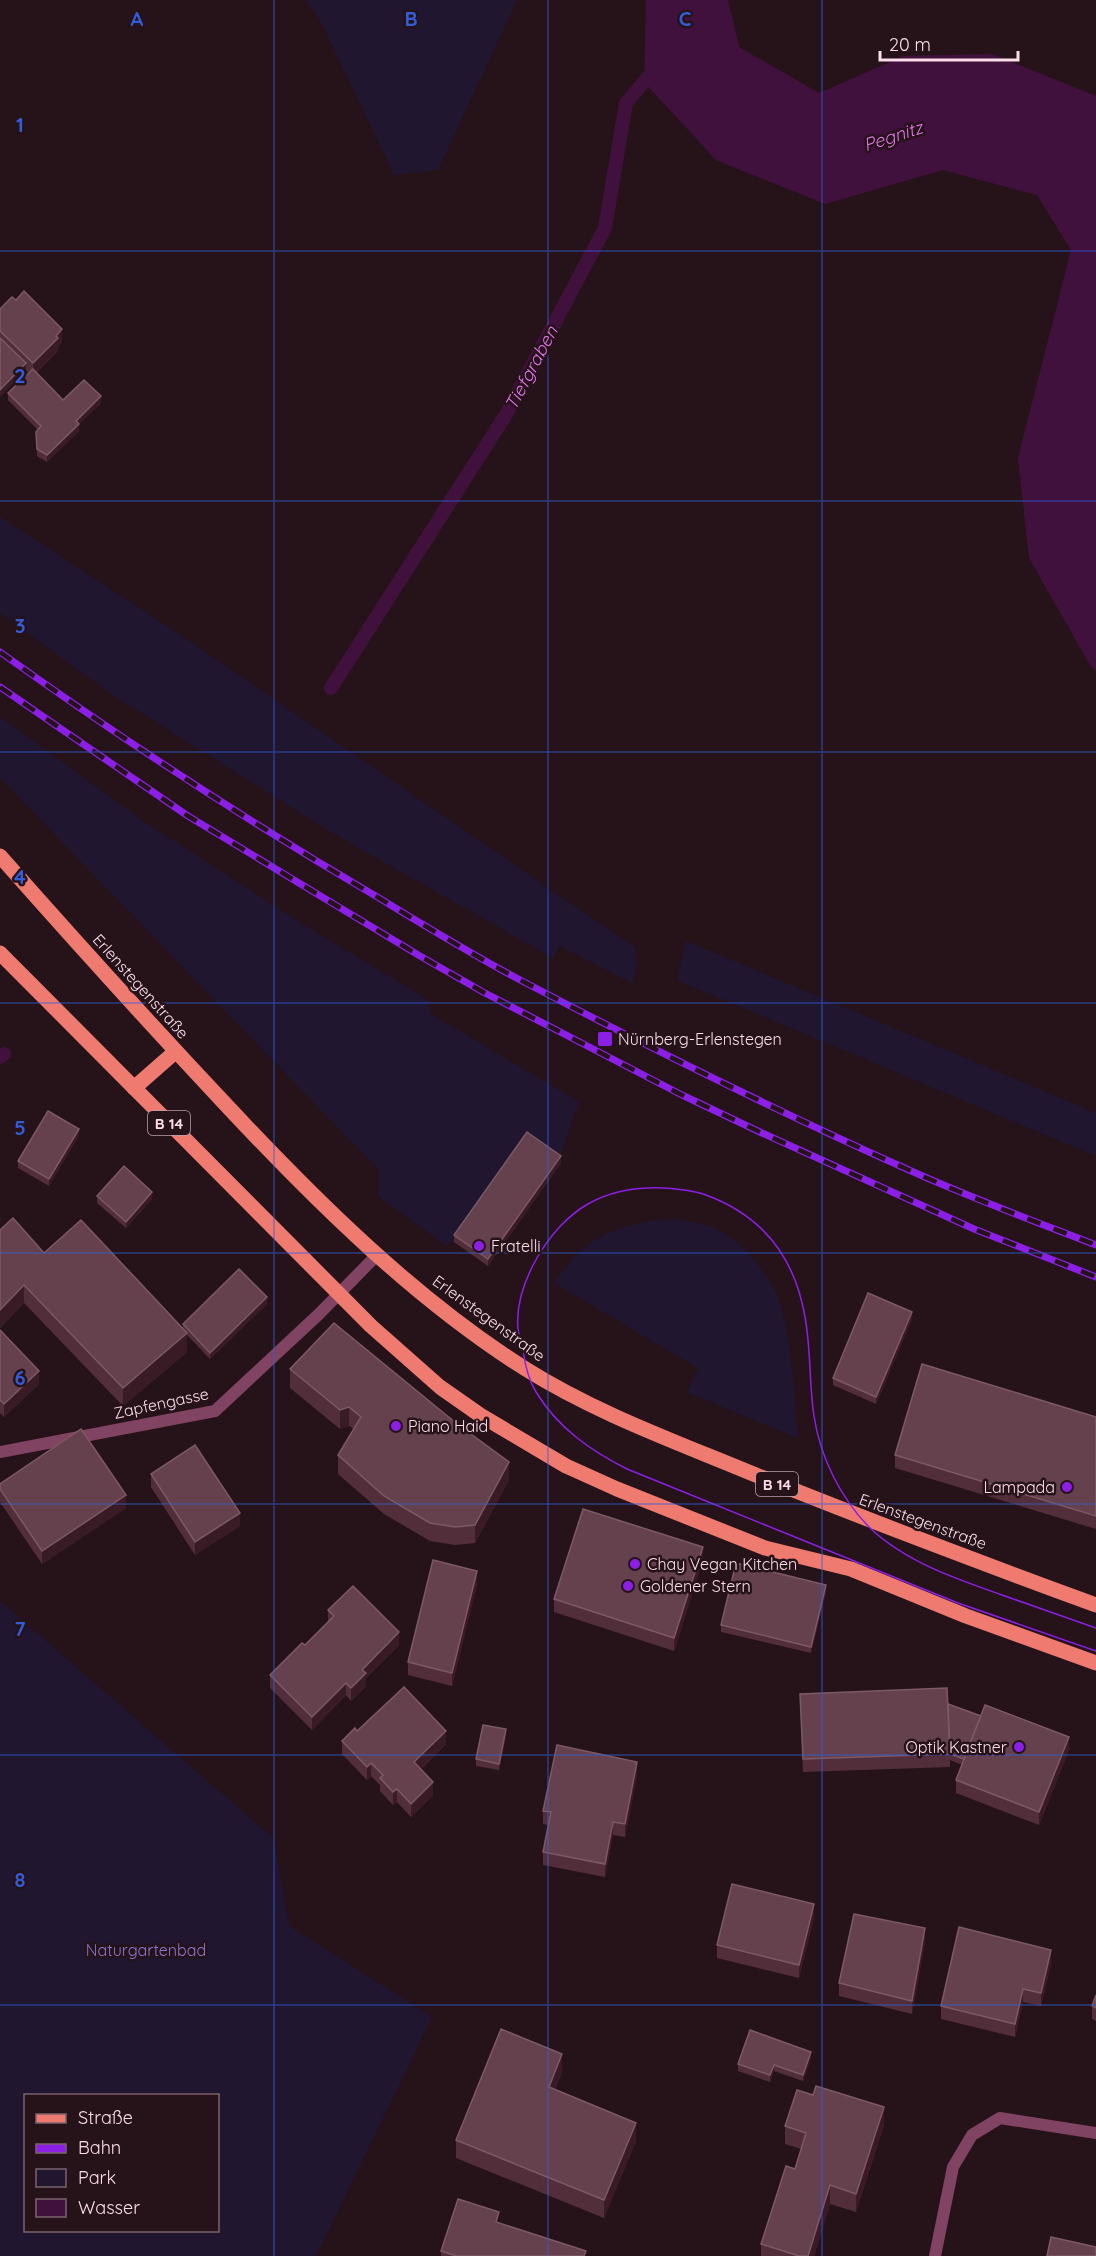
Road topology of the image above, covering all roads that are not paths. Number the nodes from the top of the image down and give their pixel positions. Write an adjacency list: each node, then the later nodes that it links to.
1 (0, 856): 3 (main road, Erlenstegenstraße / B 14)
2 (0, 953): 4 (main road, B 14)
3 (175, 1052): 4 (main road); 5 (main road, Erlenstegenstraße / B 14)
4 (134, 1088): 6 (main road, B 14)
5 (377, 1255): 6 (street, Zapfengasse); 8 (main road, Erlenstegenstraße / B 14)
6 (338, 1294): 7 (street, Zapfengasse); 9 (main road, B 14)
7 (0, 1452)
8 (1096, 1605)
9 (1096, 1664)
10 (1096, 2133): 11 (street)
11 (935, 2256)

